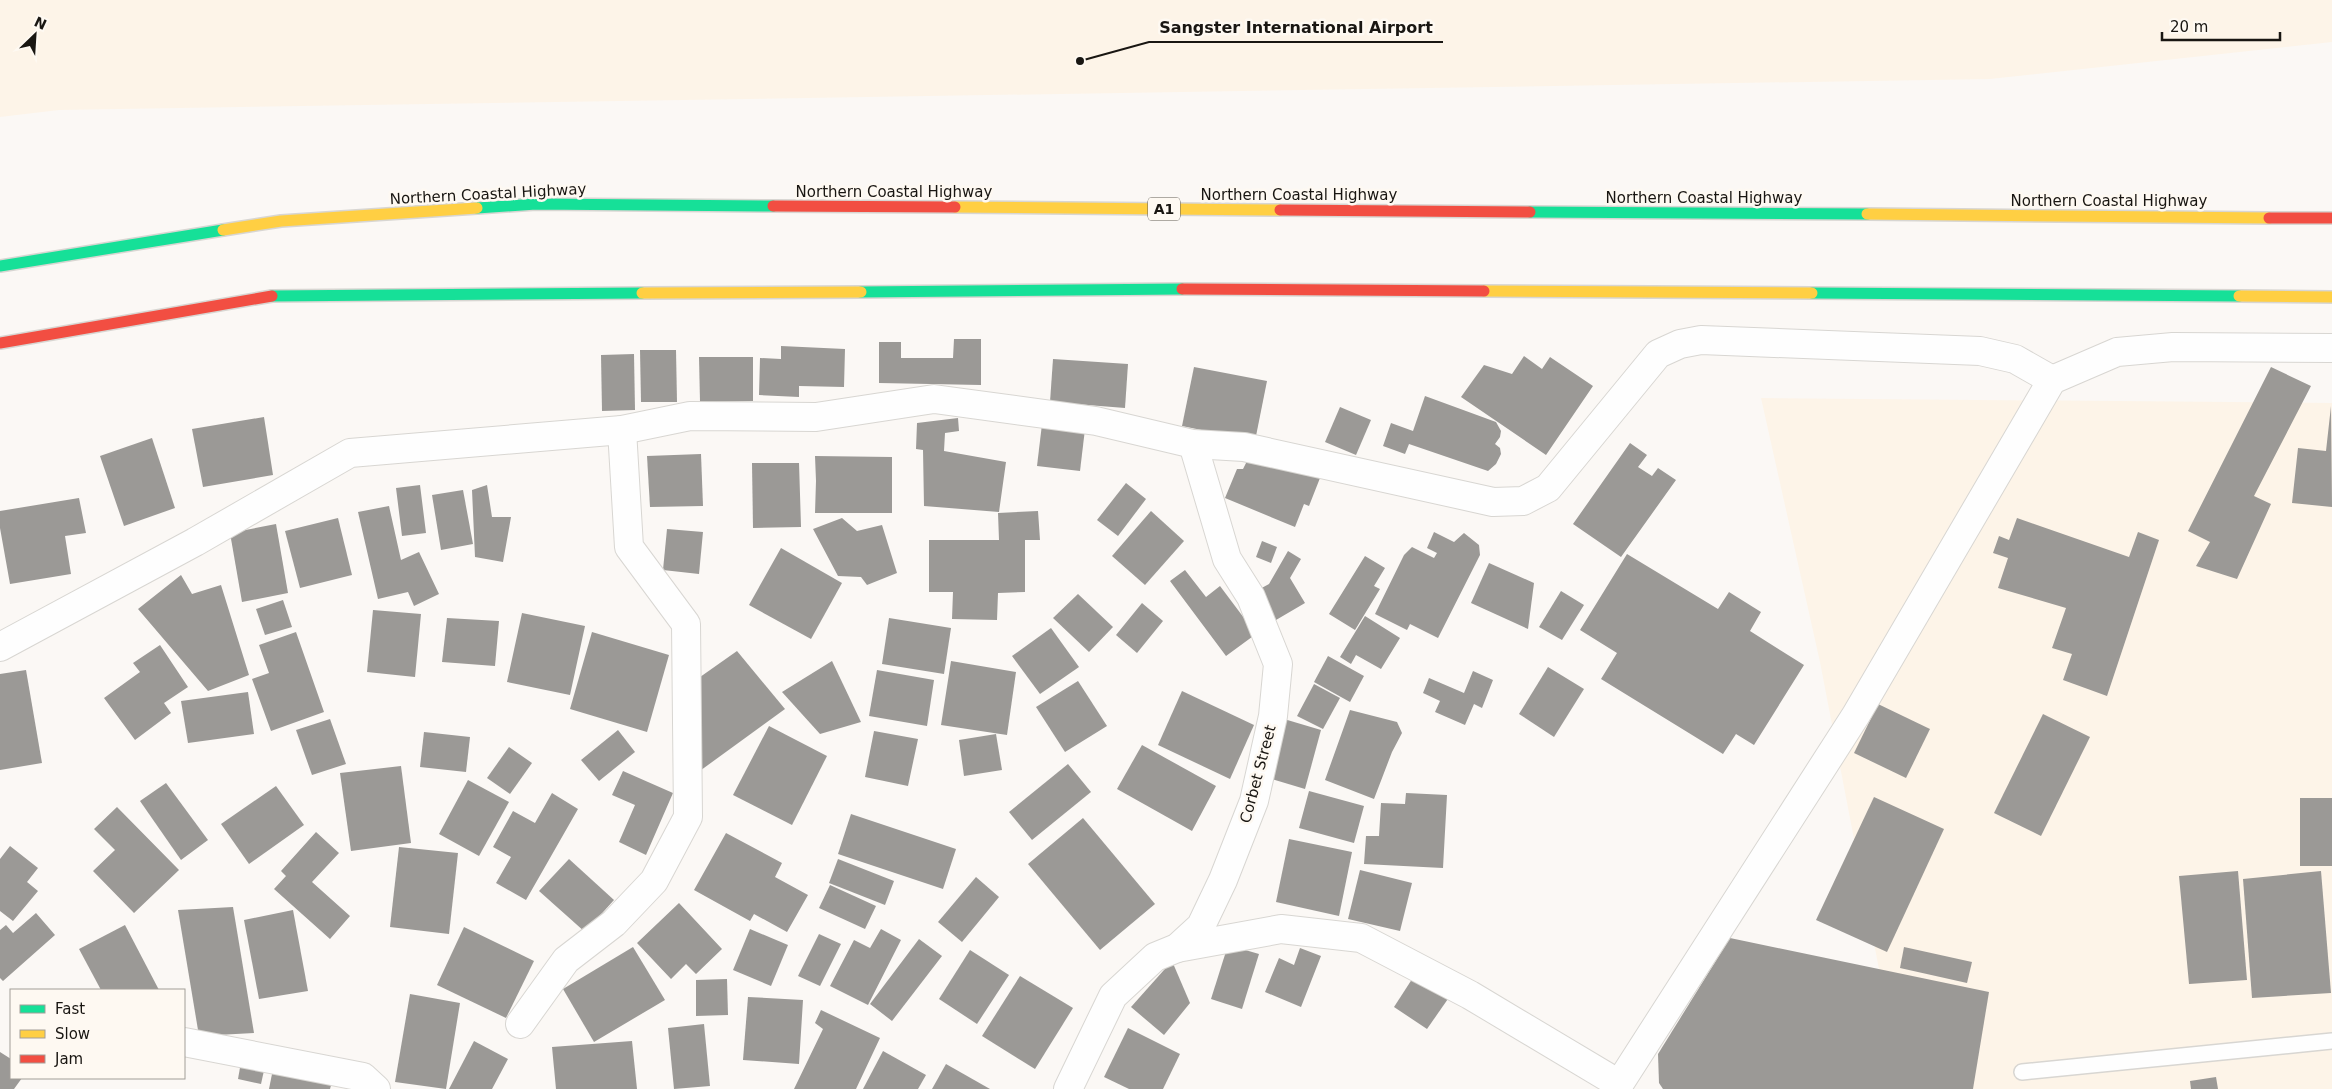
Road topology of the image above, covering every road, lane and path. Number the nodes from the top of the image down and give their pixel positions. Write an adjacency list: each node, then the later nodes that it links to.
1 (2332, 218): 2 (highway, Northern Coastal Highway / A1)
2 (0, 266)
3 (2332, 297): 4 (highway)
4 (0, 343)
5 (2332, 348): 6 (street)
6 (2052, 380): 8 (street); 15 (street)
7 (622, 430): 8 (street); 9 (street); 11 (street)
8 (1193, 444): 10 (street, Corbet Street)
9 (0, 647)
10 (1177, 948): 15 (street); 17 (street, Corbet Street)
11 (520, 1024)
12 (2332, 1041): 14 (lane)
13 (185, 1042): 16 (street)
14 (2022, 1072)
15 (1618, 1086)
16 (376, 1089)
17 (1068, 1089)

